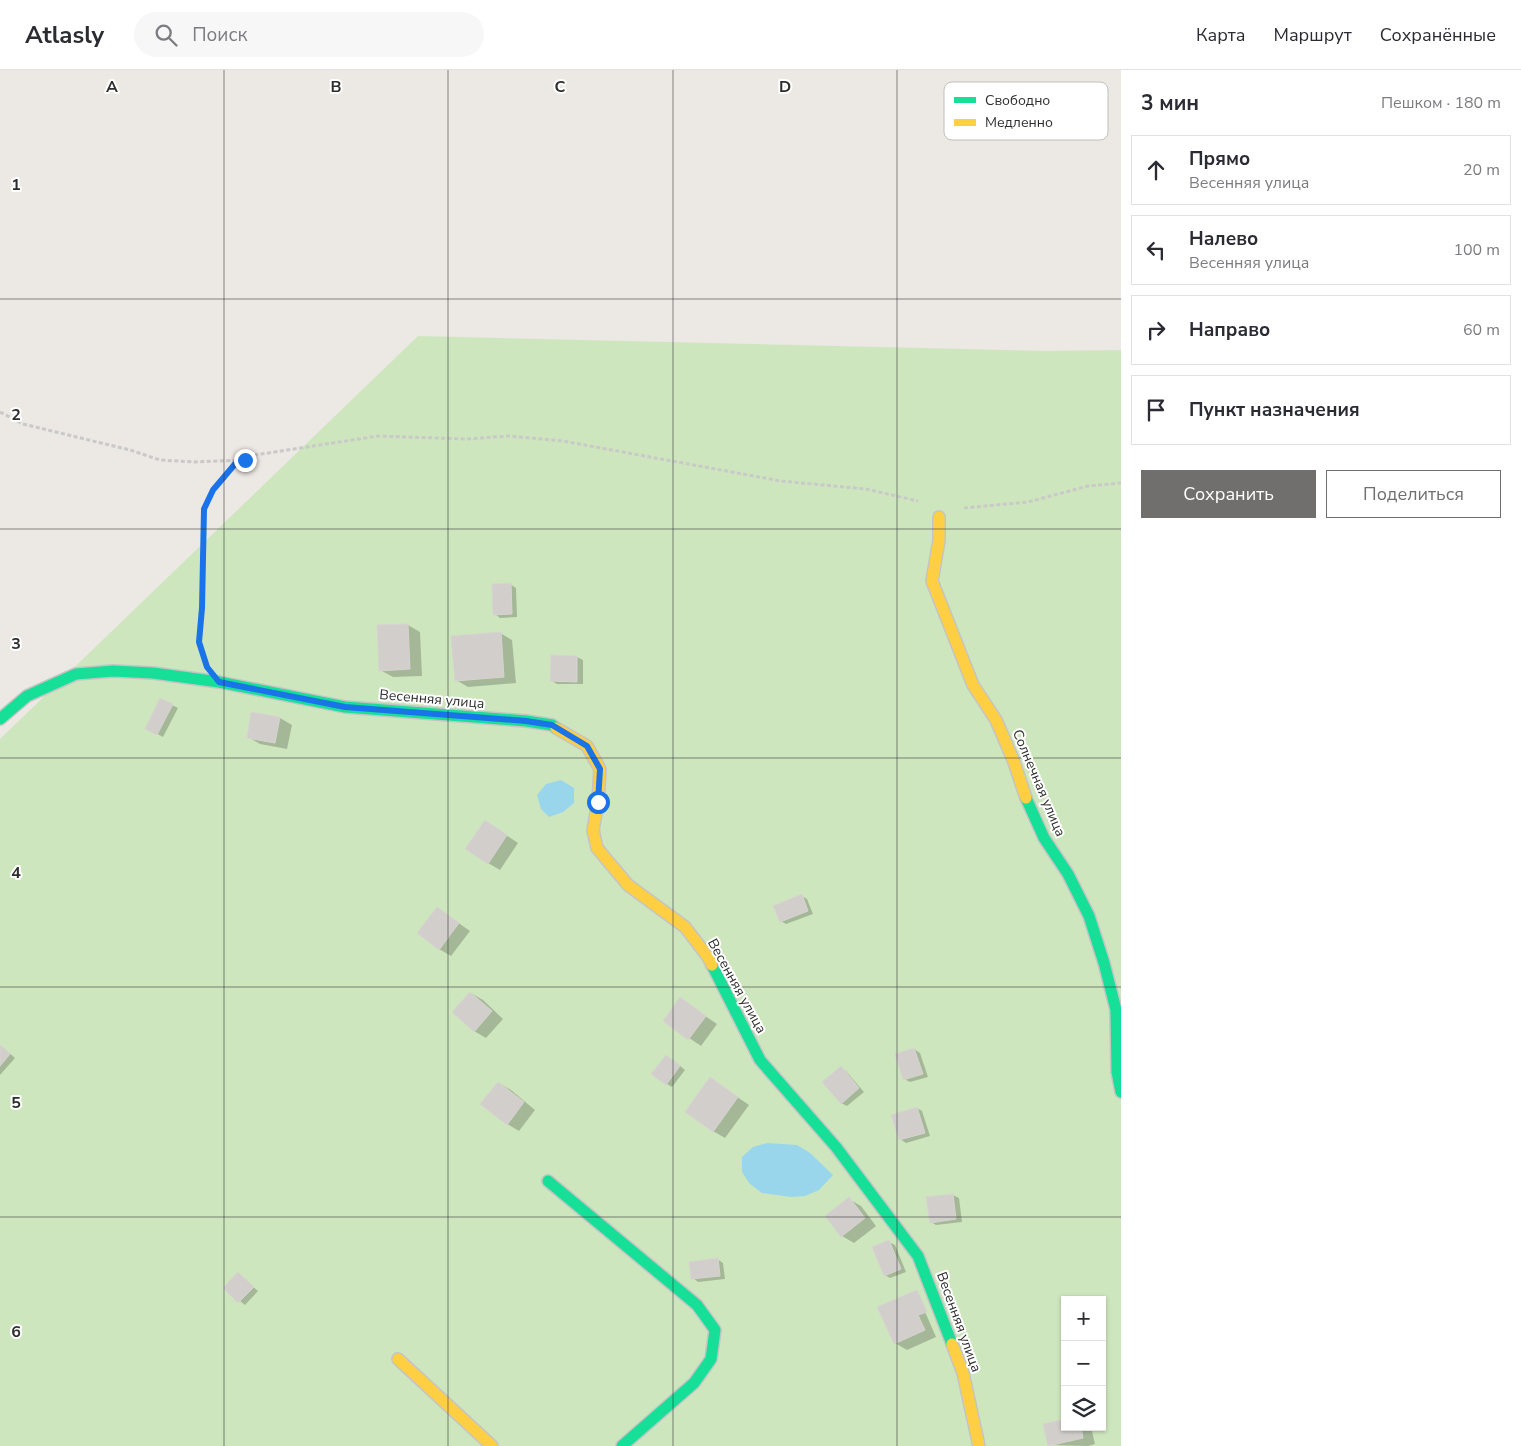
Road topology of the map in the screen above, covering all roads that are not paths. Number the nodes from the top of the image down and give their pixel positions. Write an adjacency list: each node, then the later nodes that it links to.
1 (939, 516): 3 (street, Солнечная улица)
2 (0, 719): 8 (street, Весенняя улица)
3 (1121, 1092)
4 (548, 1181): 7 (street)
5 (398, 1359): 6 (street)
6 (492, 1446)
7 (622, 1446)
8 (979, 1446)

